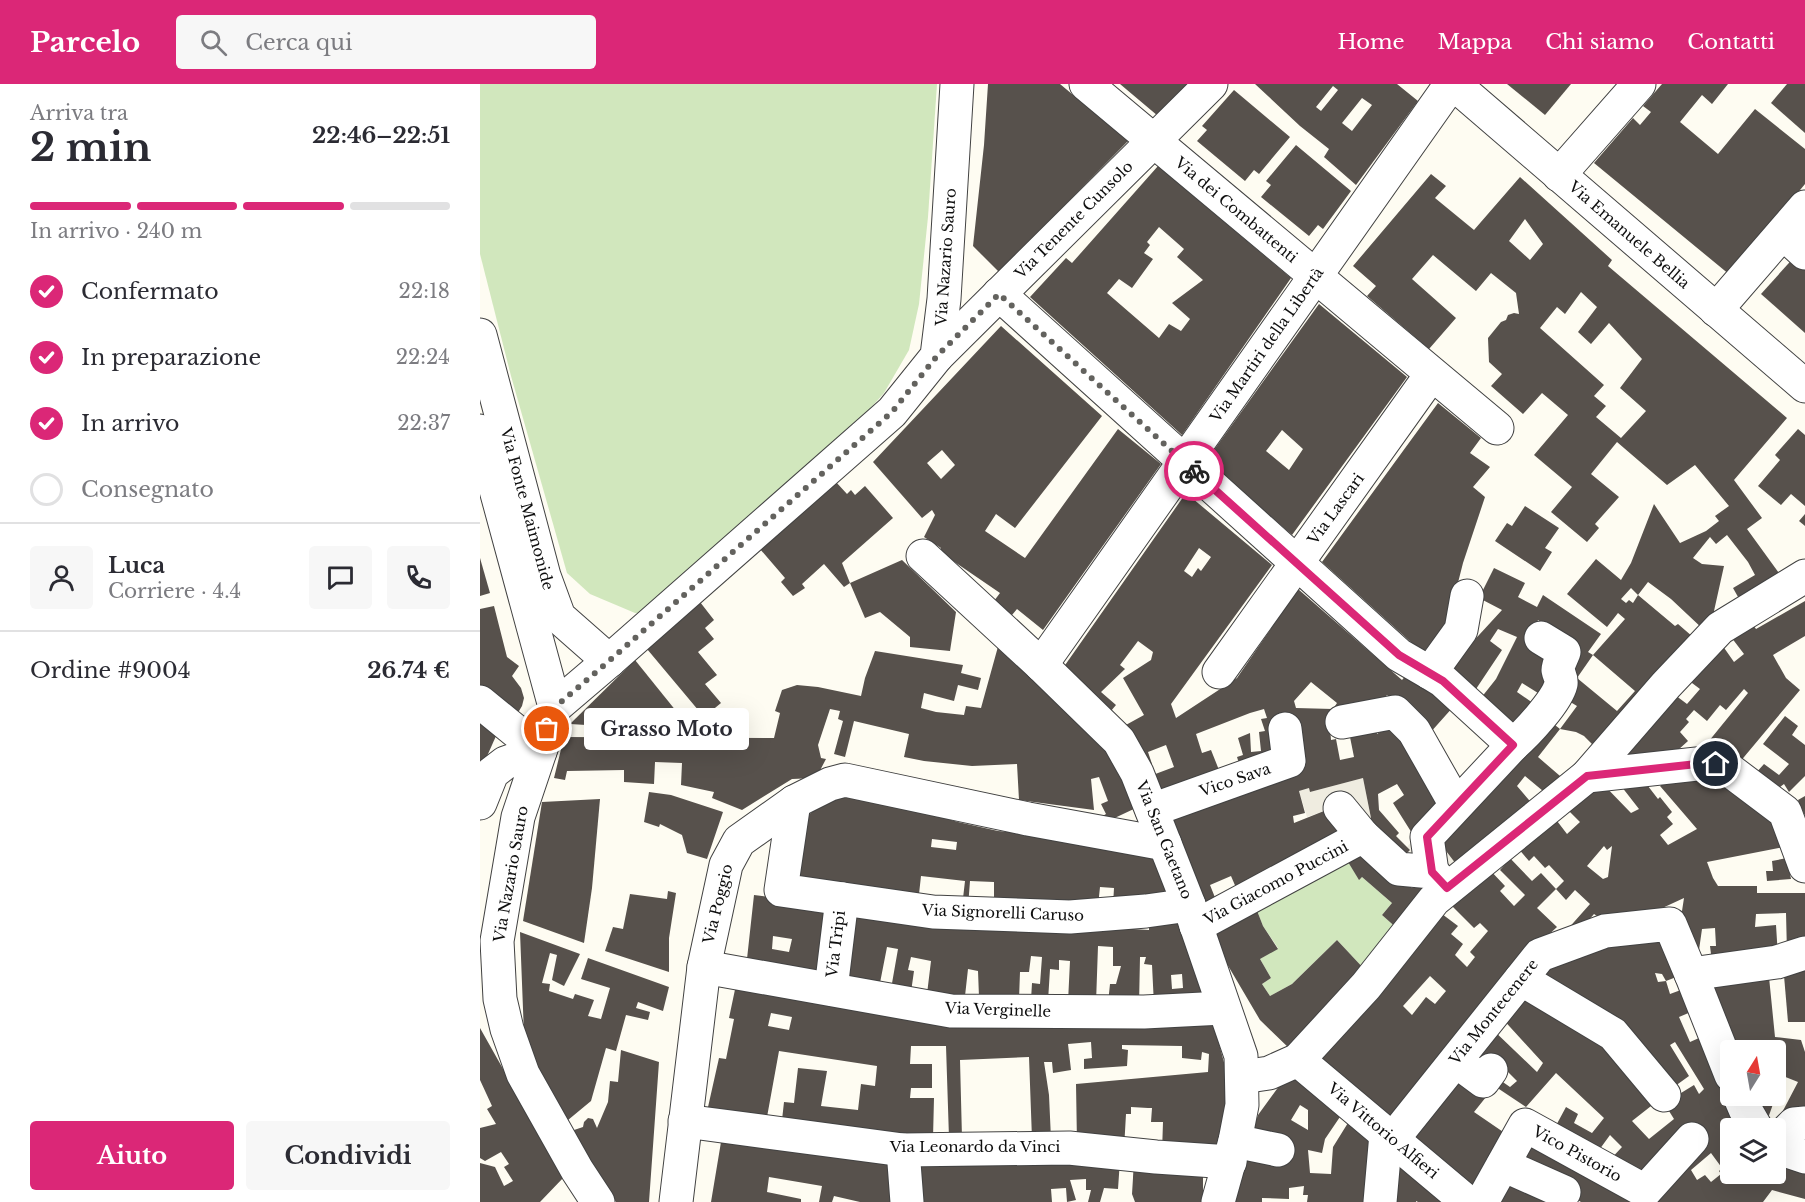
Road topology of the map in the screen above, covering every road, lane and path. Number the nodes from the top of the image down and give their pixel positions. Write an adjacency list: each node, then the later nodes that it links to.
1 (957, 84): 14 (street, Via Nazario Sauro)
2 (1086, 84): 6 (street, Via dei Combattenti)
3 (1211, 84): 6 (street, Via Tenente Cunsolo)
4 (1452, 84): 7 (street, Via Emanuele Bellia); 10 (street, Via Martiri della Libertà)
5 (1639, 84): 7 (street)
6 (1153, 141): 10 (street, Via dei Combattenti); 11 (street, Via Tenente Cunsolo)
7 (1559, 175): 12 (street, Via Emanuele Bellia)
8 (1805, 207): 9 (street)
9 (1794, 243): 12 (street)
10 (1315, 277): 15 (street, Via dei Combattenti); 19 (street, Via Martiri della Libertà)
11 (999, 294): 14 (street, Via Tenente Cunsolo); 19 (street)
12 (1716, 310): 16 (street, Via Emanuele Bellia)
13 (480, 335): 25 (street, Via Fonte Maimonide)
14 (937, 356): 25 (street)
15 (1431, 375): 17 (street, Via dei Combattenti); 21 (street, Via Lascari)
16 (1805, 386)
17 (1497, 428)
18 (480, 431): 30 (street, Via Fonte Maimonide)
19 (1184, 463): 21 (street); 26 (street, Via Martiri della Libertà)
20 (923, 556): 26 (street, Via San Gaetano)
21 (1296, 564): 27 (street, Via Lascari); 28 (street)
22 (1805, 576): 35 (street)
23 (1467, 596): 28 (street)
24 (1541, 638): 33 (street)
25 (609, 661): 30 (street)
26 (1041, 665): 40 (street, Via San Gaetano)
27 (1219, 672)
28 (1430, 673): 33 (street)
29 (480, 702): 34 (street)
30 (555, 707): 34 (street, Via Nazario Sauro)
31 (1342, 722): 38 (street)
32 (1285, 729): 40 (street, Vico Sava)
33 (1513, 745): 38 (street)
34 (540, 751): 37 (street); 49 (street, Via Nazario Sauro)
35 (1587, 776): 43 (street); 44 (street)
36 (794, 802): 42 (street, Via Poggio); 45 (street, Via Signorelli Caruso); 48 (street, Via Poggio)
37 (480, 803)
38 (1456, 805): 44 (street)
39 (1340, 808): 41 (street)
40 (1152, 810): 42 (street, Via San Gaetano)
41 (1360, 838): 44 (street); 46 (street, Via Giacomo Puccini)
42 (1165, 844): 46 (street, Via San Gaetano)
43 (1805, 867)
44 (1440, 880): 55 (street)
45 (842, 899): 46 (street, Via Signorelli Caruso); 52 (street, Via Tripi)
46 (1193, 916): 53 (street, Via San Gaetano)
47 (1805, 953): 50 (street)
48 (704, 967): 52 (street, Via Verginelle); 60 (street, Via Poggio)
49 (489, 975): 72 (street, Via Nazario Sauro)
50 (1691, 975): 51 (street, Via Montecenere); 54 (street)
51 (1521, 979): 56 (street, Via Montecenere); 59 (street)
52 (831, 989): 53 (street, Via Verginelle)
53 (1223, 1008): 58 (street, Via San Gaetano)
54 (1720, 1048)
55 (1298, 1060): 58 (street); 63 (street, Via Vittorio Alfieri)
56 (1456, 1061): 57 (street); 63 (street, Via Montecenere)
57 (1491, 1070)
58 (1242, 1077): 68 (street, Via San Gaetano)
59 (1664, 1095)
60 (685, 1122): 65 (street, Via Leonardo da Vinci); 73 (street, Via Poggio)
61 (1805, 1123): 62 (street)
62 (1786, 1132)
63 (1389, 1137): 76 (street); 77 (street, Via Vittorio Alfieri)
64 (1692, 1140): 70 (street, Vico Pistorio)
65 (903, 1150): 68 (street, Via Leonardo da Vinci); 74 (street)
66 (1278, 1150): 68 (street, Via Leonardo da Vinci)
67 (1786, 1150): 69 (street)
68 (1232, 1152): 75 (street, Via San Gaetano)
69 (1805, 1157)
70 (1503, 1165): 71 (street); 78 (street, Vico Pistorio)
71 (1564, 1192)
72 (594, 1201)
73 (676, 1202)
74 (907, 1202)
75 (1218, 1202)
76 (1380, 1202)
77 (1467, 1202)
78 (1482, 1202)

